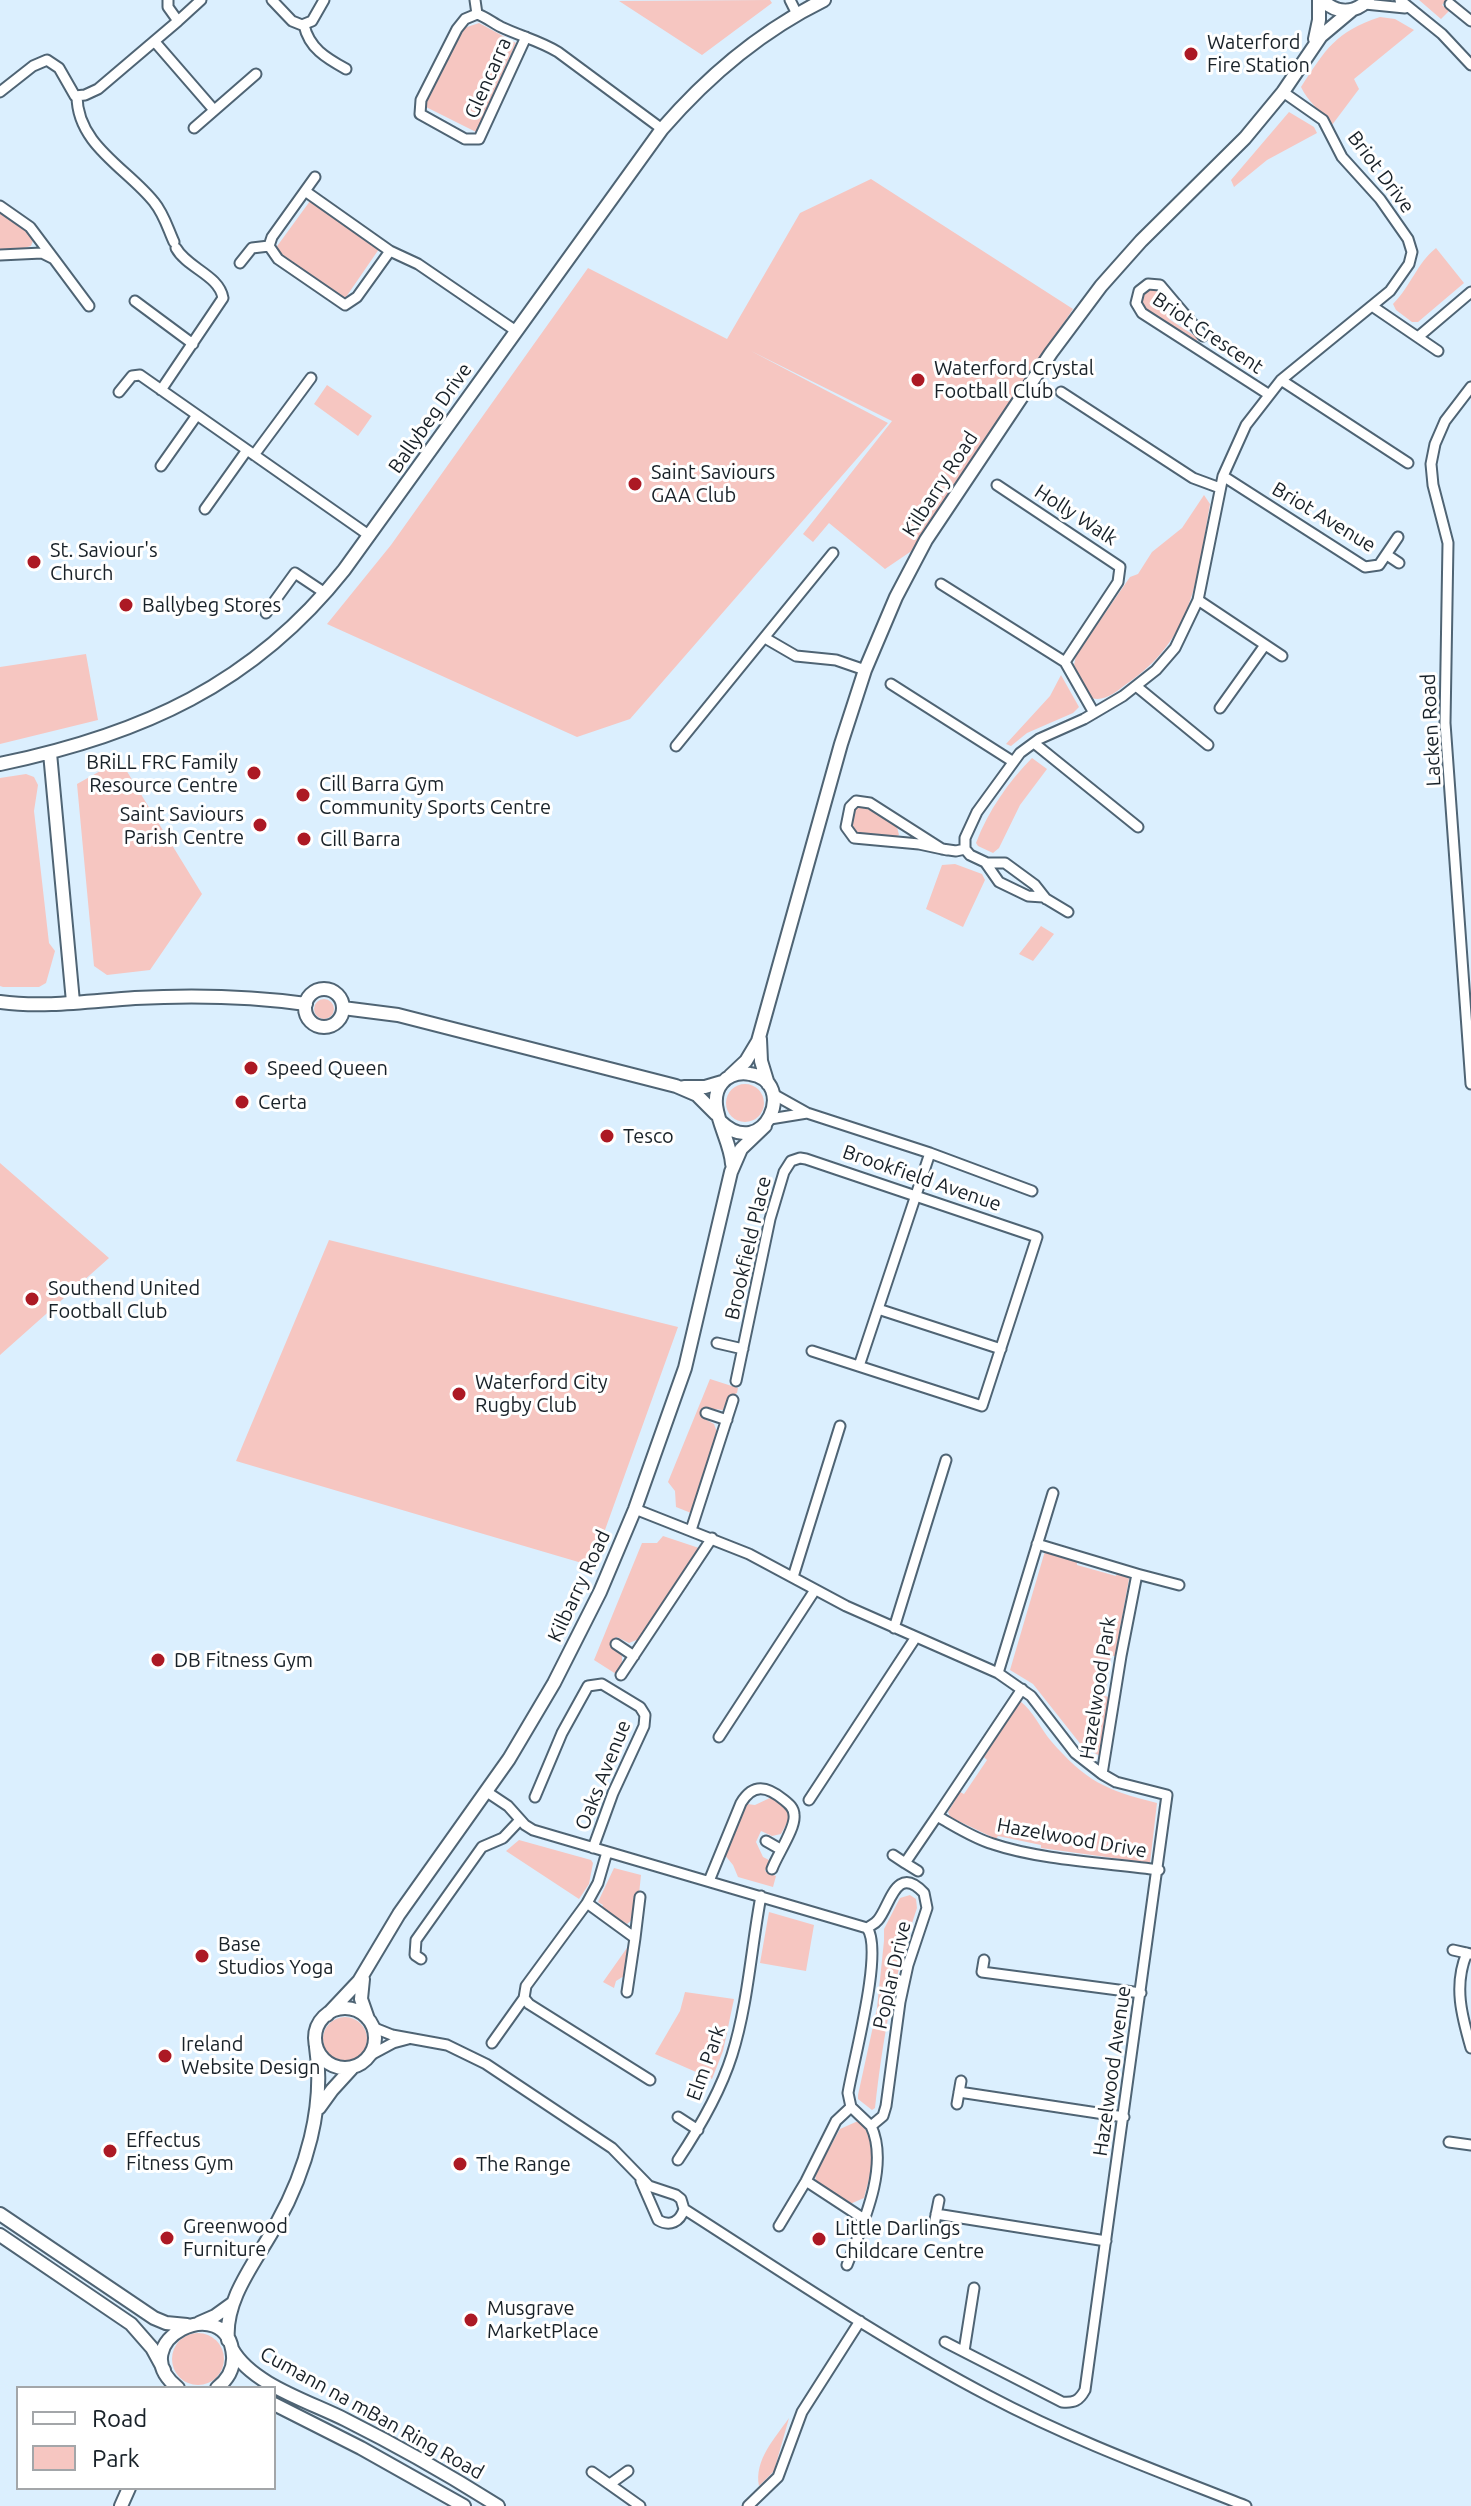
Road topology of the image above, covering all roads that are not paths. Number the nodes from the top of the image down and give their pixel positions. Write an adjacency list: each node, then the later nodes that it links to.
1 (201, 0): 16 (street)
2 (272, 0): 18 (street)
3 (324, 0): 18 (street)
4 (475, 0): 14 (street, Glencarra)
5 (790, 0): 15 (street)
6 (824, 0): 15 (street, Ballybeg Drive)
7 (1321, 0): 12 (street); 21 (street, Kilbarry Road)
8 (1400, 0): 13 (street)
9 (165, 1): 16 (street)
10 (1367, 2): 12 (street, Kilbarry Road); 13 (street)
11 (1450, 4): 17 (street)
12 (1352, 10): 21 (street, Kilbarry Road)
13 (1416, 13): 22 (street)
14 (477, 14): 19 (street, Glencarra); 19 (street, Glencarra)
15 (797, 14): 30 (street, Ballybeg Drive)
16 (178, 21): 20 (street)
17 (1471, 21)
18 (304, 25): 23 (street)
19 (526, 37): 30 (street, Glencarra)
20 (155, 42): 27 (street); 28 (street)
21 (1313, 46): 26 (street, Kilbarry Road)
22 (1471, 65)
23 (346, 69)
24 (256, 74): 28 (street)
25 (0, 92): 27 (street)
26 (1283, 92): 42 (street, Briot Drive); 76 (street, Kilbarry Road)
27 (77, 96): 46 (street)
28 (214, 110): 29 (street)
29 (194, 128)
30 (662, 129): 43 (street, Ballybeg Drive)
31 (315, 177): 32 (street)
32 (305, 191): 34 (street); 35 (street)
33 (0, 206): 37 (street)
34 (269, 246): 35 (street); 38 (street)
35 (390, 251): 43 (street)
36 (0, 255): 37 (street)
37 (54, 259): 41 (street)
38 (240, 263)
39 (1471, 292): 45 (street)
40 (135, 301): 46 (street)
41 (89, 306)
42 (1372, 306): 45 (street); 49 (street, Briot Drive)
43 (516, 331): 63 (street, Ballybeg Drive)
44 (1203, 336): 54 (street, Briot Crescent)
45 (1418, 337): 47 (street)
46 (193, 344): 51 (street)
47 (1438, 351)
48 (311, 378): 56 (street)
49 (1281, 380): 54 (street, Briot Drive); 57 (street)
50 (1471, 387): 99 (street, Lacken Road)
51 (161, 390): 52 (street); 55 (street)
52 (119, 392)
53 (1061, 392): 61 (street)
54 (1268, 394): 59 (street, Briot Drive)
55 (197, 415): 56 (street); 58 (street)
56 (250, 453): 62 (street); 63 (street)
57 (1408, 463)
58 (161, 466)
59 (1223, 476): 61 (street, Briot Drive); 66 (street, Briot Avenue)
60 (997, 485): 75 (street, Holly Walk)
61 (1220, 488): 70 (street, Briot Drive)
62 (205, 509)
63 (370, 536): 69 (street, Ballybeg Drive)
64 (1398, 537): 66 (street, Briot Avenue)
65 (833, 553): 72 (street)
66 (1387, 555): 67 (street)
67 (1399, 563)
68 (941, 584): 75 (street)
69 (325, 593): 71 (street); 84 (street, Ballybeg Drive)
70 (1198, 600): 73 (street); 78 (street, Briot Drive)
71 (266, 613)
72 (765, 638): 76 (street); 83 (street)
73 (1265, 645): 74 (street); 79 (street)
74 (1282, 656)
75 (1065, 662): 80 (street)
76 (865, 670): 97 (street, Kilbarry Road)
77 (891, 684): 85 (street)
78 (1136, 686): 80 (street, Briot Drive); 82 (street)
79 (1220, 708)
80 (1094, 713): 81 (street, Briot Drive)
81 (1034, 743): 85 (street, Briot Drive); 87 (street)
82 (1208, 745)
83 (676, 746)
84 (50, 753): 86 (street, Ballybeg Drive); 94 (street)
85 (1012, 761): 88 (street, Briot Drive)
86 (0, 764)
87 (1138, 827)
88 (965, 849): 89 (street); 90 (street)
89 (947, 850): 89 (street)
90 (985, 862): 91 (street); 91 (street)
91 (1046, 899): 92 (street)
92 (1068, 912)
93 (0, 1002): 94 (street)
94 (73, 1002): 95 (street)
95 (306, 1004): 96 (street); 96 (street)
96 (343, 1008): 100 (street)
97 (761, 1032): 98 (street, Kilbarry Road); 101 (street, Kilbarry Road)
98 (726, 1079): 100 (street); 101 (street); 103 (street)
99 (1471, 1084)
100 (676, 1086): 103 (street)
101 (771, 1090): 102 (street); 104 (street)
102 (807, 1113): 104 (street); 105 (street)
103 (718, 1117): 104 (street); 107 (street, Kilbarry Road)
104 (767, 1122): 107 (street, Kilbarry Road)
105 (930, 1153): 108 (street); 109 (street)
106 (794, 1159): 109 (street, Brookfield Avenue); 112 (street, Brookfield Place)
107 (731, 1172): 123 (street, Kilbarry Road)
108 (1032, 1191)
109 (915, 1194): 110 (street); 113 (street, Brookfield Avenue)
110 (878, 1309): 113 (street); 115 (street)
111 (717, 1343): 112 (street, Brookfield Place)
112 (743, 1349): 116 (street, Brookfield Place)
113 (1001, 1349): 115 (street)
114 (812, 1351): 115 (street)
115 (859, 1366)
116 (736, 1381)
117 (733, 1400): 119 (street)
118 (706, 1413): 119 (street)
119 (727, 1420): 124 (street)
120 (840, 1426): 128 (street)
121 (946, 1460): 131 (street)
122 (1053, 1493): 126 (street)
123 (635, 1509): 124 (street, Hazelwood Park); 140 (street, Kilbarry Road)
124 (691, 1530): 125 (street, Hazelwood Park)
125 (712, 1538): 128 (street, Hazelwood Park); 134 (street)
126 (1037, 1544): 127 (street); 135 (street)
127 (1137, 1574): 129 (street); 139 (street, Hazelwood Park)
128 (793, 1577): 130 (street, Hazelwood Park)
129 (1179, 1585)
130 (815, 1590): 131 (street, Hazelwood Park); 138 (street)
131 (894, 1628): 132 (street, Hazelwood Park)
132 (916, 1637): 135 (street, Hazelwood Park); 142 (street)
133 (616, 1644): 134 (street)
134 (634, 1656): 136 (street)
135 (998, 1673): 137 (street, Hazelwood Park)
136 (621, 1675)
137 (1022, 1689): 139 (street, Hazelwood Park); 143 (street)
138 (719, 1737)
139 (1102, 1774): 152 (street, Hazelwood Avenue)
140 (487, 1792): 144 (street); 164 (street, Kilbarry Road)
141 (535, 1797): 146 (street, Oaks Avenue)
142 (809, 1800)
143 (937, 1816): 150 (street); 152 (street, Hazelwood Drive)
144 (520, 1820): 146 (street); 162 (street)
145 (766, 1841): 147 (street)
146 (593, 1848): 148 (street)
147 (780, 1849): 151 (street); 154 (street)
148 (607, 1852): 154 (street); 157 (street)
149 (893, 1855): 150 (street)
150 (905, 1863): 153 (street)
151 (772, 1869)
152 (1159, 1870): 166 (street, Hazelwood Avenue)
153 (918, 1871)
154 (709, 1881): 155 (street)
155 (761, 1896): 158 (street); 185 (street, Elm Park)
156 (640, 1897): 159 (street)
157 (587, 1903): 159 (street); 167 (street)
158 (867, 1928): 180 (street, Poplar Drive); 184 (street, Poplar Drive)
159 (635, 1938): 165 (street)
160 (1453, 1950): 161 (street)
161 (1469, 1954): 173 (street)
162 (421, 1959)
163 (984, 1960): 166 (street)
164 (364, 1972): 168 (street, Kilbarry Road); 169 (street)
165 (627, 1992)
166 (1141, 1993): 182 (street, Hazelwood Avenue)
167 (524, 1998): 171 (street); 176 (street)
168 (327, 2015): 169 (street); 172 (street)
169 (370, 2024): 170 (street); 174 (street)
170 (415, 2039): 174 (street); 189 (street)
171 (492, 2043)
172 (316, 2047): 175 (street); 183 (street)
173 (1471, 2048)
174 (367, 2057): 175 (street)
175 (353, 2067): 183 (street)
176 (650, 2080)
177 (961, 2081): 178 (street)
178 (959, 2092): 179 (street); 182 (street)
179 (957, 2104)
180 (851, 2107): 184 (street); 190 (street)
181 (678, 2117): 185 (street)
182 (1124, 2117): 201 (street, Hazelwood Avenue)
183 (315, 2118): 204 (street)
184 (871, 2126): 197 (street)
185 (698, 2130): 188 (street, Elm Park)
186 (1449, 2142): 187 (street)
187 (1471, 2145)
188 (678, 2160)
189 (637, 2175): 191 (street); 193 (street)
190 (806, 2181): 197 (street); 198 (street)
191 (669, 2193): 193 (street); 194 (street)
192 (939, 2200): 196 (street)
193 (652, 2209): 194 (street)
194 (684, 2209): 205 (street)
195 (0, 2214): 206 (street)
196 (936, 2214): 199 (street); 201 (street)
197 (864, 2219): 202 (street)
198 (779, 2226)
199 (933, 2230)
200 (0, 2235): 210 (street)
201 (1106, 2241): 209 (street, Hazelwood Avenue)
202 (847, 2265)
203 (974, 2288): 209 (street)
204 (233, 2303): 206 (street); 208 (street)
205 (860, 2321): 219 (street); 220 (street)
206 (193, 2324): 208 (street, Cumann na mBan Ring Road); 210 (street)
207 (945, 2342): 209 (street)
208 (230, 2344): 211 (street); 217 (street, Cumann na mBan Ring Road)
209 (964, 2351)
210 (166, 2378)
211 (219, 2386)
212 (276, 2405): 216 (street, Cumann na mBan Ring Road)
213 (628, 2471): 215 (street)
214 (592, 2472): 215 (street)
215 (610, 2484): 218 (street)
216 (464, 2506)
217 (498, 2506)
218 (640, 2506)
219 (748, 2506)
220 (1246, 2506)

